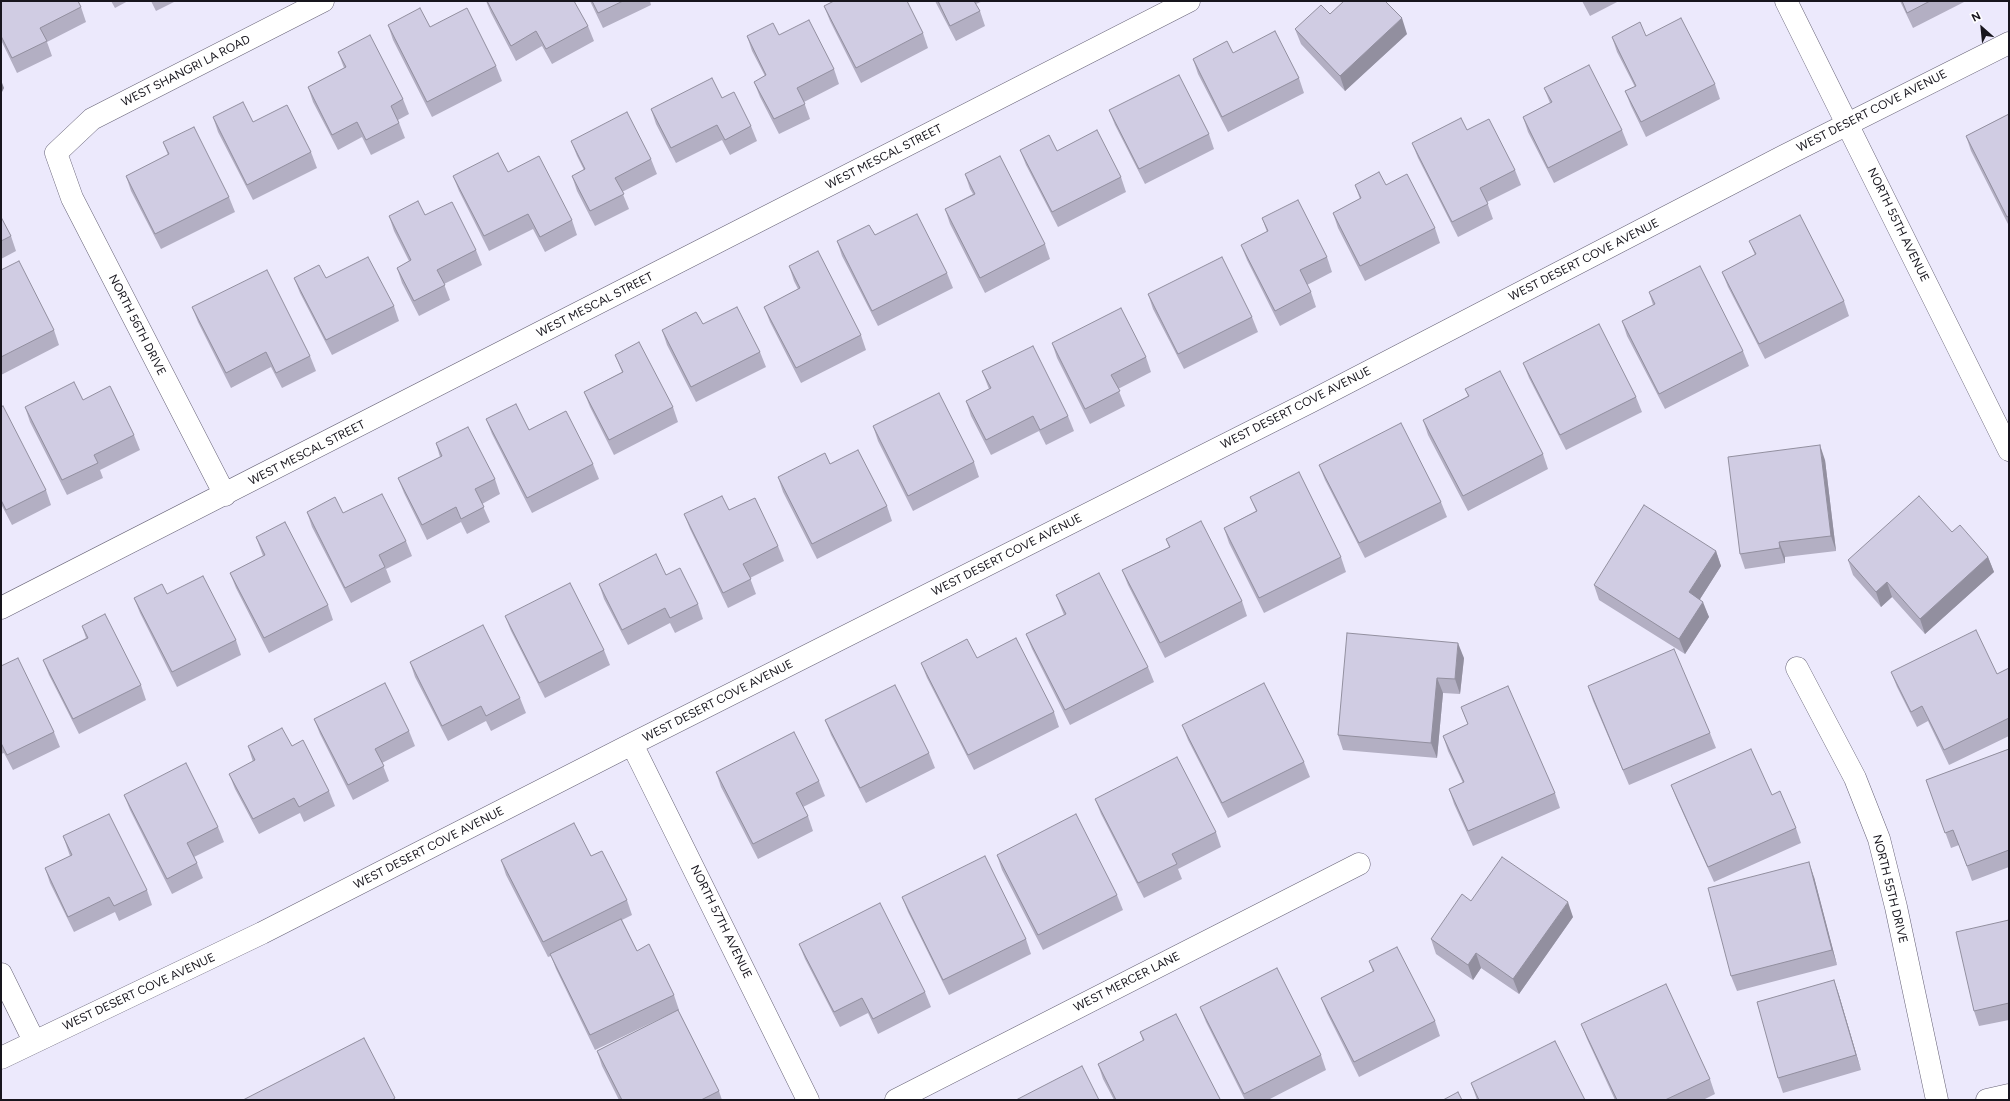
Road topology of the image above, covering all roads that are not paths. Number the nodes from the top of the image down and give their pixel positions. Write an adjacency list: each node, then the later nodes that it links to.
1 (323, 1): 6 (street, WEST SHANGRI LA ROAD)
2 (1189, 1): 8 (street, WEST MESCAL STREET)
3 (1786, 1): 5 (street, NORTH 55TH AVENUE)
4 (2009, 43): 5 (street, WEST DESERT COVE AVENUE)
5 (1848, 124): 7 (street, NORTH 55TH AVENUE); 11 (street, WEST DESERT COVE AVENUE)
6 (56, 153): 8 (street, NORTH 56TH DRIVE)
7 (2009, 450)
8 (225, 495): 9 (street, WEST MESCAL STREET)
9 (1, 608)
10 (1797, 668): 19 (street, NORTH 55TH DRIVE)
11 (632, 744): 14 (street, WEST DESERT COVE AVENUE); 17 (street, NORTH 57TH AVENUE)
12 (1359, 864): 18 (street, WEST MERCER LANE)
13 (1, 974): 14 (street)
14 (34, 1041): 15 (street, WEST DESERT COVE AVENUE)
15 (1, 1058)
16 (2009, 1095): 20 (street)
17 (808, 1100)
18 (896, 1100)
19 (1937, 1100)
20 (1987, 1100)

